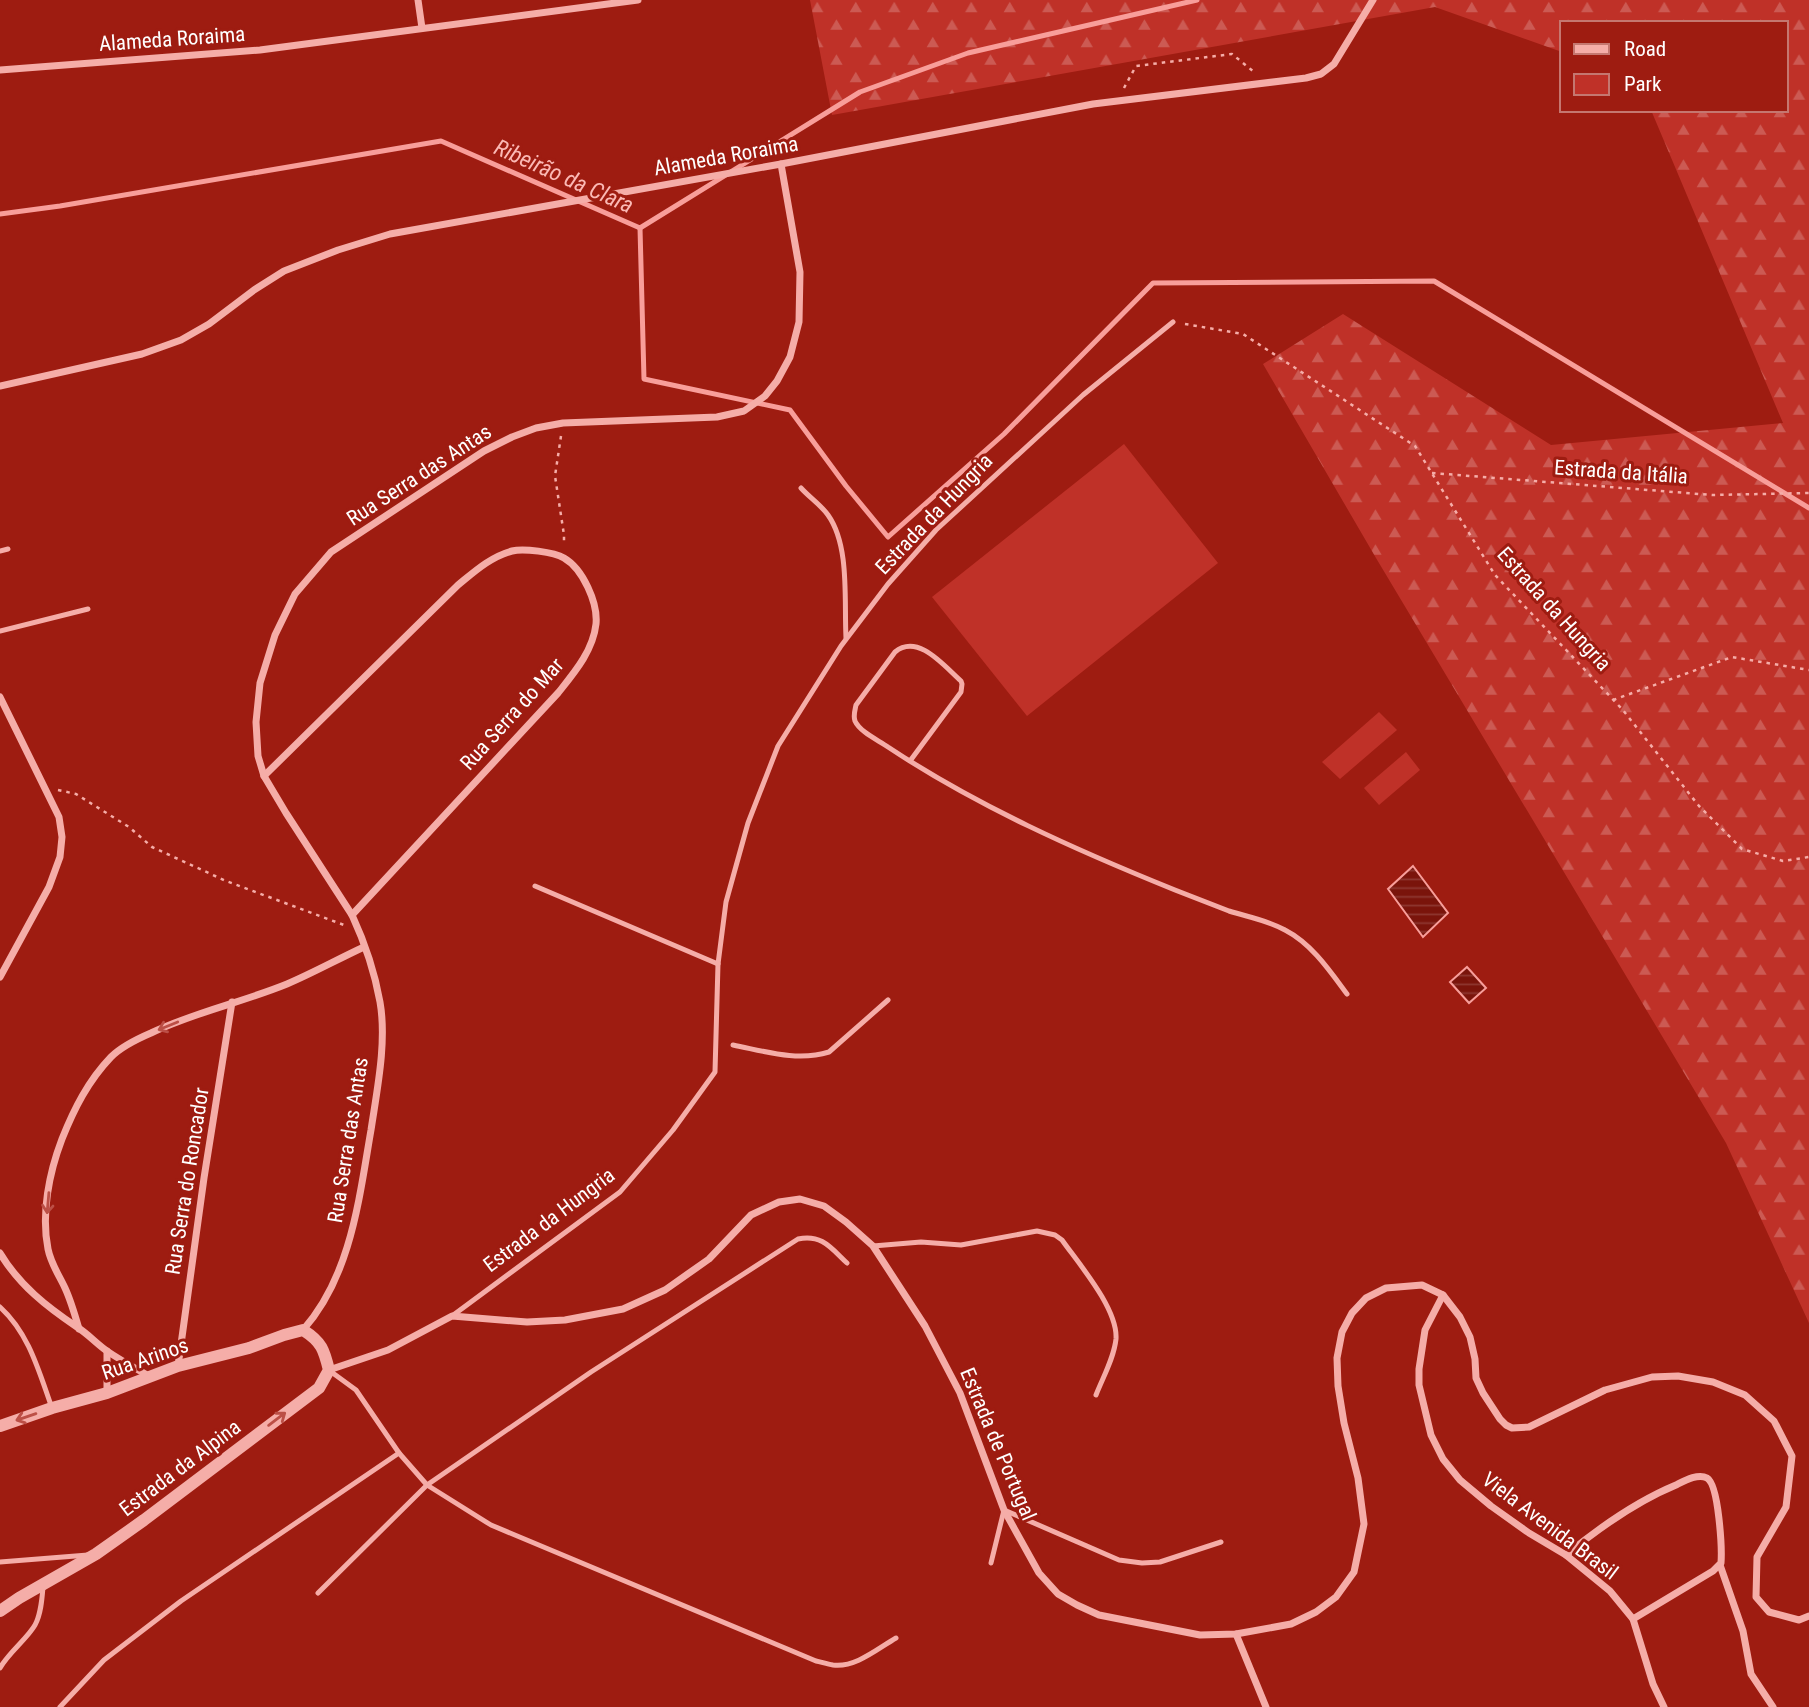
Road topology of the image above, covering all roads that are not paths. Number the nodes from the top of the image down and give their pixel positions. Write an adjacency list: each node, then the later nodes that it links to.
1 (418, 0): 4 (street)
2 (638, 0): 4 (street, Alameda Roraima)
3 (1373, 0): 6 (street, Alameda Roraima)
4 (422, 28): 5 (street, Alameda Roraima)
5 (0, 70)
6 (781, 164): 8 (street, Alameda Roraima); 17 (street, Rua Serra das Antas)
7 (1173, 322): 14 (lane, Estrada da Hungria)
8 (0, 386)
9 (801, 488): 14 (lane)
10 (8, 549): 11 (lane)
11 (0, 551)
12 (88, 609): 13 (lane)
13 (0, 631)
14 (846, 639): 21 (lane, Estrada da Hungria)
15 (0, 697): 22 (street)
16 (910, 761): 16 (lane); 23 (lane)
17 (264, 776): 19 (street, Rua Serra das Antas); 19 (street, Rua Serra do Mar)
18 (535, 886): 21 (lane)
19 (352, 915): 20 (street, Rua Serra das Antas)
20 (364, 947): 25 (street); 34 (street, Rua Serra das Antas)
21 (718, 964): 32 (lane, Estrada da Hungria)
22 (0, 977)
23 (1347, 994)
24 (888, 1000): 26 (lane)
25 (232, 1002): 33 (street, one-way to 33); 36 (street, Rua Serra do Roncador)
26 (733, 1045)
27 (873, 1246): 32 (street, Estrada de Portugal); 40 (lane); 45 (street, Estrada de Portugal)
28 (0, 1253): 33 (street)
29 (847, 1263): 44 (lane)
30 (1443, 1295): 48 (street, Viela Avenida Brasil); 55 (street); 57 (street, Estrada de Portugal)
31 (0, 1307): 41 (lane)
32 (452, 1316): 37 (street, Estrada da Hungria)
33 (79, 1328): 35 (street)
34 (303, 1330): 36 (street, Rua Arinos); 37 (street)
35 (107, 1351): 38 (street); 39 (street)
36 (178, 1366): 38 (street, Rua Arinos)
37 (329, 1370): 43 (lane); 47 (street, Estrada da Alpina, one-way to 37)
38 (149, 1377): 39 (street, Rua Arinos)
39 (107, 1393): 41 (street, Rua Arinos)
40 (1096, 1395)
41 (52, 1408): 42 (street, Rua Arinos, one-way to 42)
42 (0, 1426)
43 (399, 1453): 44 (lane); 60 (lane)
44 (427, 1485): 53 (lane); 58 (lane)
45 (1004, 1510): 46 (lane); 50 (lane); 57 (street, Estrada de Portugal)
46 (1220, 1542)
47 (96, 1554): 49 (lane); 52 (street, Estrada da Alpina)
48 (1566, 1555): 51 (street); 56 (street, Viela Avenida Brasil)
49 (0, 1562)
50 (990, 1563)
51 (1720, 1565): 56 (street); 63 (street)
52 (44, 1584): 54 (street, Estrada da Alpina); 59 (lane)
53 (318, 1593)
54 (0, 1611)
55 (1809, 1616)
56 (1633, 1619): 62 (street, Viela Avenida Brasil)
57 (1236, 1634): 61 (street)
58 (895, 1638)
59 (0, 1668)
60 (60, 1707)
61 (1266, 1707)
62 (1664, 1707)
63 (1773, 1707)

